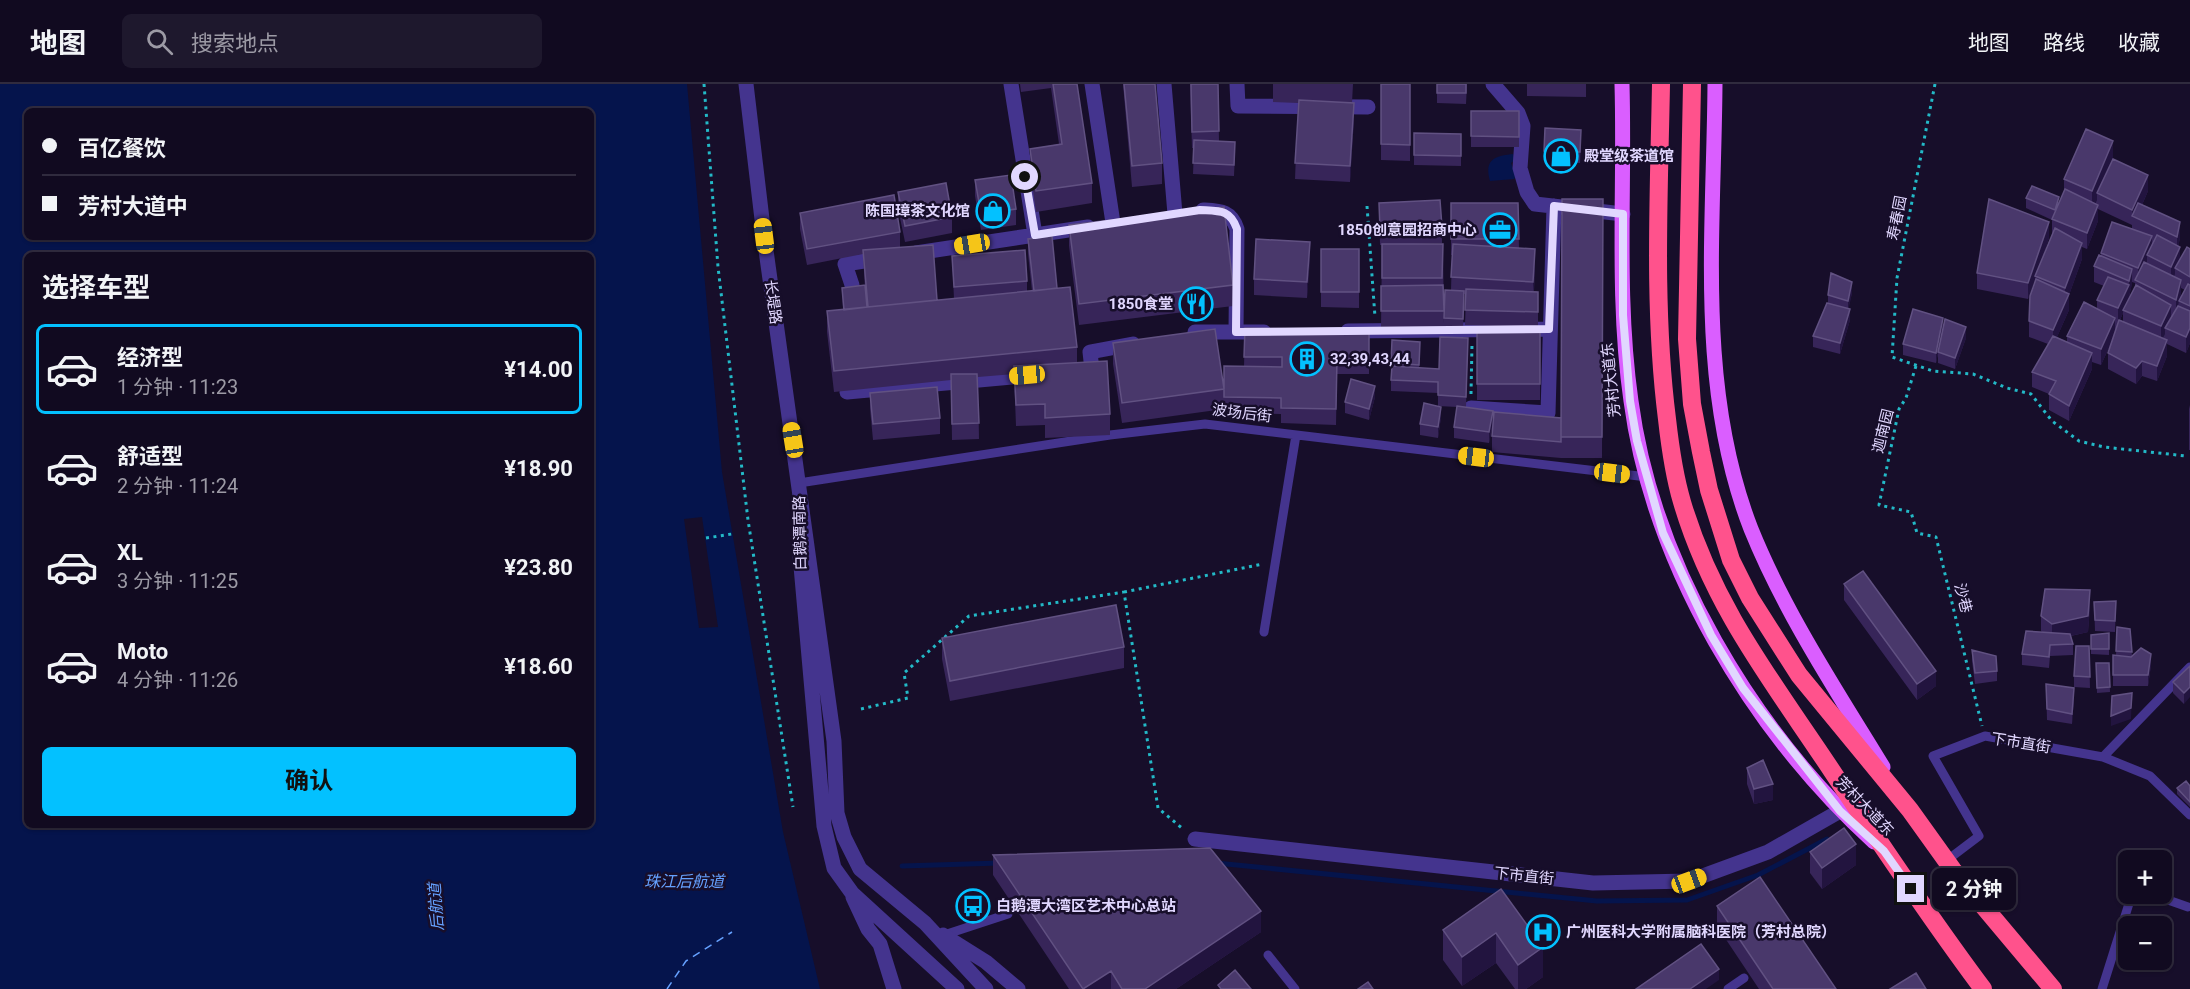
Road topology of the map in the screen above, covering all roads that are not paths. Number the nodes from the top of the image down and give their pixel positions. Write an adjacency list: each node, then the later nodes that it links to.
1 (746, 84): 30 (street, 长堤路)
2 (1011, 84): 16 (street)
3 (1092, 84): 16 (street)
4 (1164, 84): 13 (street)
5 (1237, 84): 11 (street)
6 (1493, 84): 12 (street)
7 (1623, 84): 14 (main road, 芳村大道东)
8 (1661, 84): 38 (highway, 芳村大道东)
9 (1692, 84): 34 (highway, 芳村大道东)
10 (1715, 84): 34 (main road, 芳村大道东)
11 (1368, 107)
12 (1554, 206): 14 (street); 18 (street)
13 (1175, 214): 15 (street); 20 (street)
14 (1623, 214): 29 (main road, 芳村大道东)
15 (1155, 217)
16 (1035, 235): 17 (street)
17 (852, 285)
18 (1549, 329): 19 (street); 27 (street)
19 (1330, 331)
20 (1236, 332): 21 (street); 22 (street)
21 (1283, 332)
22 (1184, 335)
23 (1149, 341): 24 (street)
24 (1069, 372)
25 (1046, 374): 26 (street)
26 (847, 392)
27 (1470, 408)
28 (1296, 435): 29 (lane, 波场后街); 30 (lane, 波场后街); 31 (lane)
29 (1647, 477): 35 (main road, 芳村大道东)
30 (799, 483): 40 (street, 白鹅潭南路); 45 (street, 白鹅潭南路)
31 (1264, 632)
32 (2190, 667): 33 (lane)
33 (2103, 756): 36 (lane, 下市直街); 39 (lane, 下市直街)
34 (1910, 810): 39 (highway)
35 (1840, 811): 37 (street, 下市直街); 38 (main road, 芳村大道东)
36 (2190, 815)
37 (1196, 839)
38 (1884, 851): 57 (highway)
39 (1946, 861): 58 (highway)
40 (848, 887): 47 (street, 白鹅潭南路); 50 (street)
41 (2172, 901): 43 (lane)
42 (2129, 904): 59 (lane)
43 (2188, 907)
44 (1008, 914): 46 (lane)
45 (925, 923): 46 (street); 53 (street, 白鹅潭南路)
46 (944, 935): 54 (street)
47 (908, 943): 51 (street); 52 (street, 白鹅潭南路)
48 (1268, 955): 55 (lane)
49 (1744, 978): 56 (lane)
50 (894, 989)
51 (940, 989)
52 (957, 989)
53 (986, 989)
54 (1018, 989)
55 (1295, 989)
56 (1728, 989)
57 (1983, 989)
58 (2054, 989)
59 (2102, 989)

